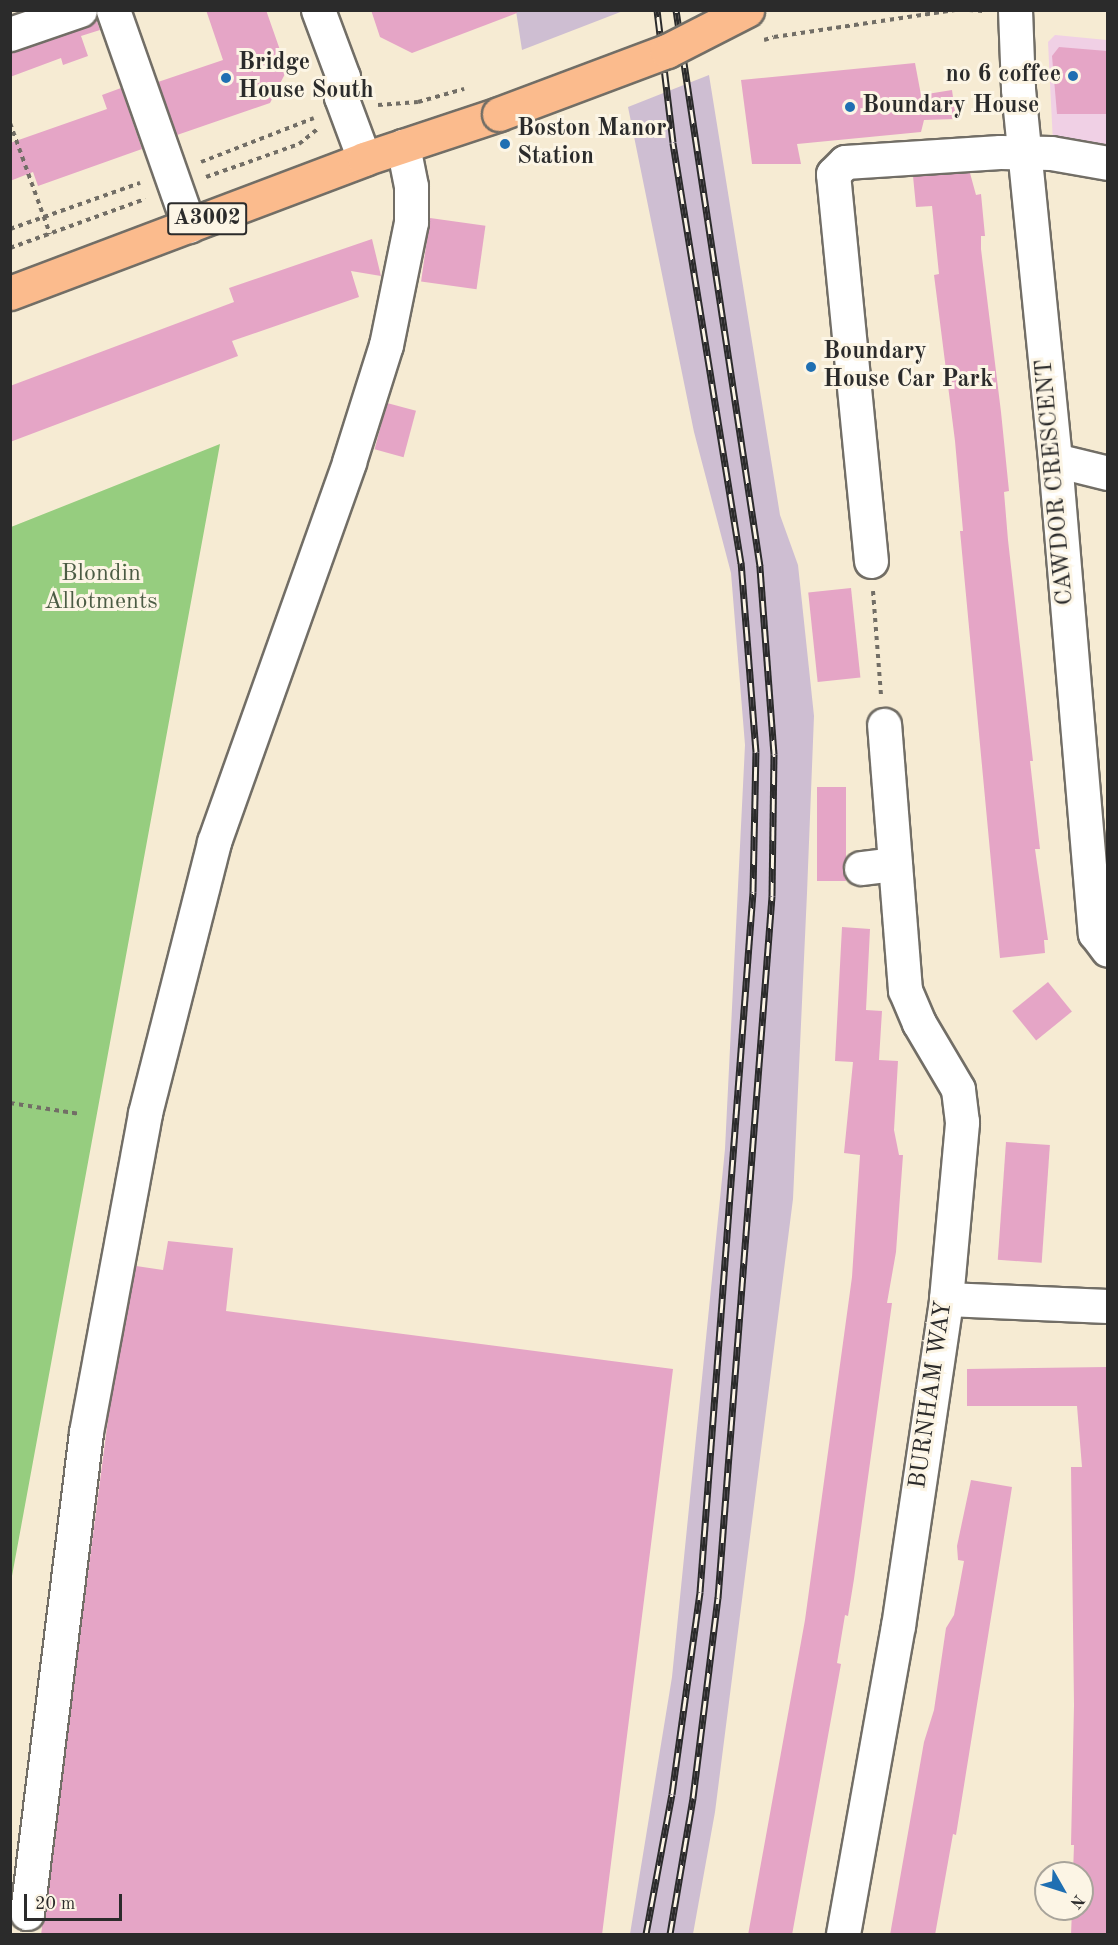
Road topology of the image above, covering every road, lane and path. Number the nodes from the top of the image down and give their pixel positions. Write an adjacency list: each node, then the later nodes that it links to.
1 (112, 10): 18 (street)
2 (318, 10): 16 (street)
3 (747, 10): 14 (main road, A3002, bridge)
4 (955, 10): 10 (path)
5 (969, 10): 7 (path)
6 (1015, 10): 15 (street, CAWDOR CRESCENT)
7 (987, 11)
8 (70, 12): 9 (street)
9 (10, 34)
10 (774, 37)
11 (469, 89): 12 (path)
12 (372, 104)
13 (10, 123): 19 (path)
14 (403, 146): 16 (main road, A3002); 32 (street)
15 (1025, 154): 17 (street); 21 (street, CAWDOR CRESCENT); 23 (street)
16 (364, 159): 18 (main road, A3002)
17 (1107, 163)
18 (189, 226): 20 (main road, A3002)
19 (50, 234)
20 (10, 293)
21 (1055, 460): 22 (street); 27 (street, CAWDOR CRESCENT)
22 (1107, 473)
23 (871, 561): 24 (path)
24 (884, 725): 25 (street, BURNHAM WAY)
25 (895, 864): 26 (street); 30 (street, BURNHAM WAY)
26 (861, 868)
27 (1107, 950)
28 (10, 1103): 29 (path)
29 (80, 1114)
30 (946, 1299): 31 (street); 33 (street, BURNHAM WAY)
31 (1107, 1306)
32 (27, 1913)
33 (843, 1935)

